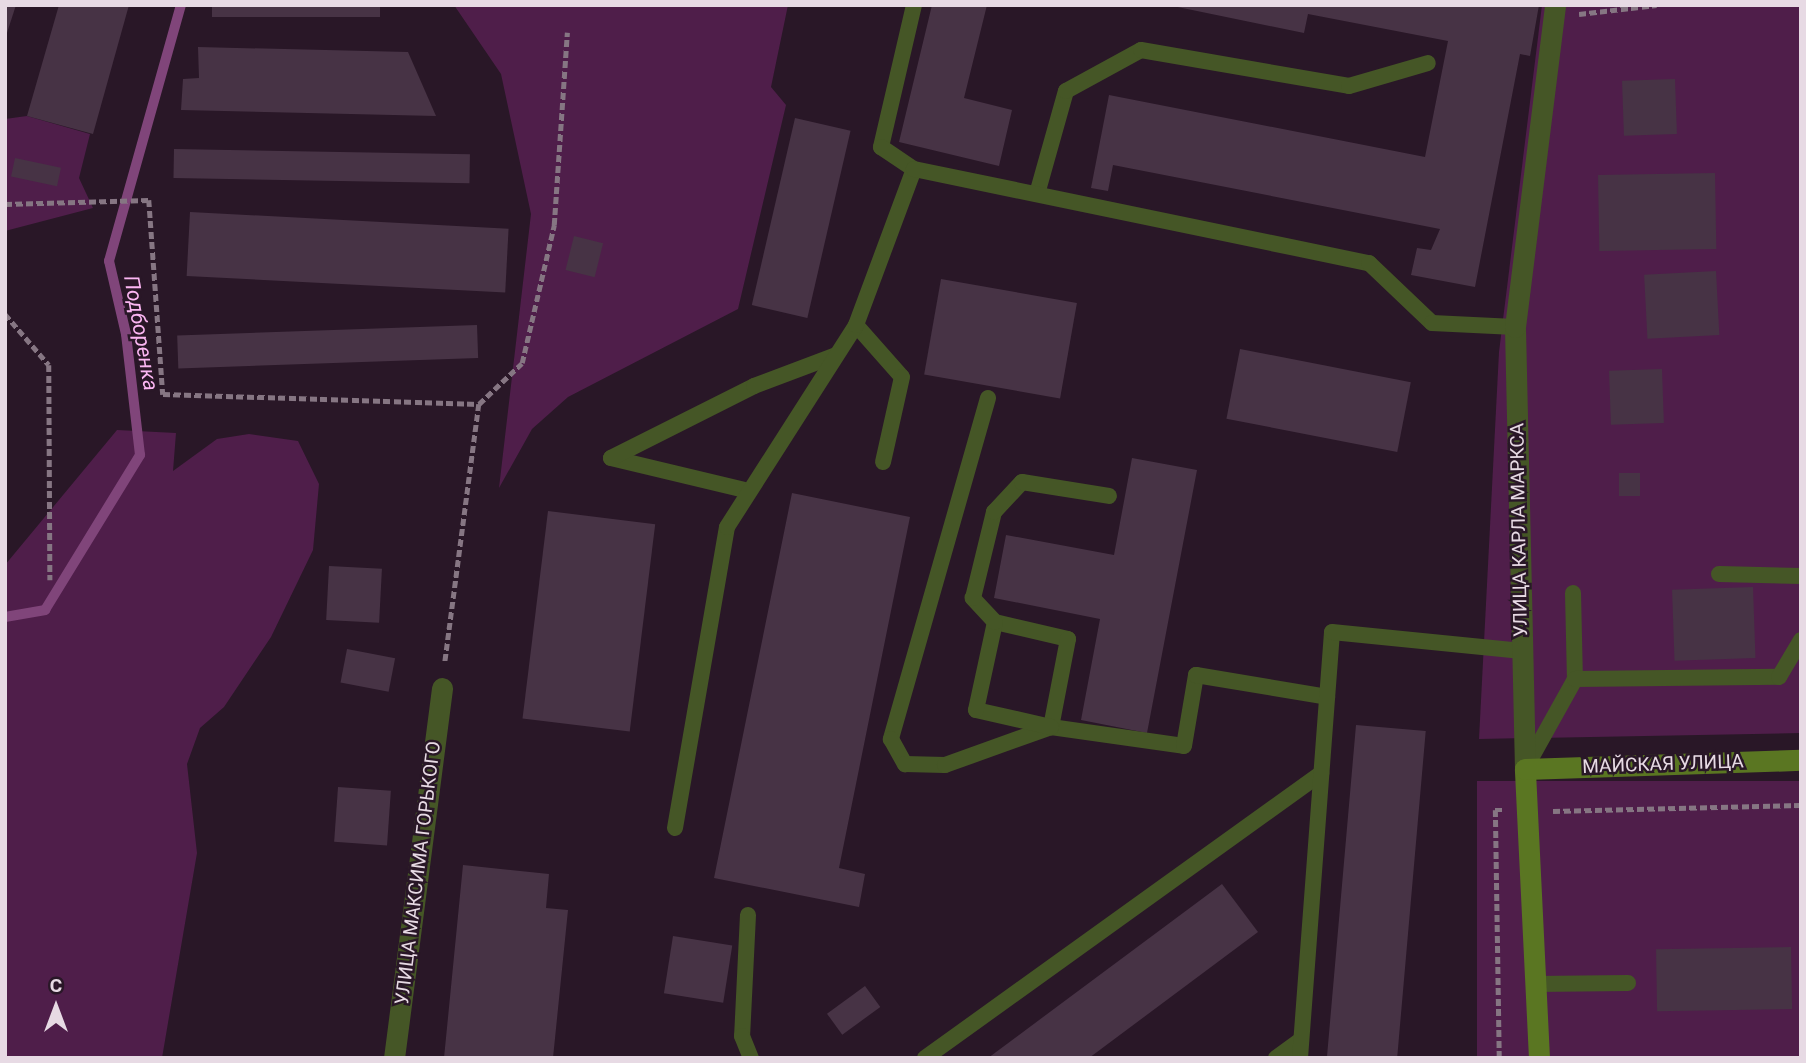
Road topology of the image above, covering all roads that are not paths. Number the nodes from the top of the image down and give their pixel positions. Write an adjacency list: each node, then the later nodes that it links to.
1 (914, 5): 4 (lane)
2 (1555, 11): 7 (street, УЛИЦА КАРЛА МАРКСА)
3 (1429, 63): 5 (lane)
4 (914, 169): 5 (lane); 6 (lane)
5 (1037, 194): 7 (lane)
6 (856, 324): 8 (lane); 10 (lane)
7 (1515, 327): 18 (street, УЛИЦА КАРЛА МАРКСА)
8 (836, 355): 11 (lane); 11 (lane)
9 (988, 398): 22 (lane)
10 (883, 462)
11 (749, 491): 26 (lane)
12 (1109, 496): 16 (lane)
13 (1719, 574): 14 (lane)
14 (1801, 576)
15 (1573, 593): 19 (lane)
16 (995, 622): 22 (lane); 22 (lane)
17 (1801, 640): 19 (lane)
18 (1522, 651): 21 (lane); 24 (street, УЛИЦА КАРЛА МАРКСА)
19 (1575, 678): 24 (lane)
20 (442, 688): 31 (street, УЛИЦА МАКСИМА ГОРЬКОГО)
21 (1327, 697): 22 (lane); 25 (lane)
22 (1051, 727)
23 (1801, 760): 24 (street, МАЙСКАЯ УЛИЦА)
24 (1525, 769): 28 (street, УЛИЦА КАРЛА МАРКСА)
25 (1321, 773): 30 (lane); 33 (lane)
26 (676, 828)
27 (748, 915): 32 (lane)
28 (1535, 984): 29 (lane); 36 (street, УЛИЦА КАРЛА МАРКСА)
29 (1628, 984)
30 (1301, 1040): 34 (lane); 35 (lane)
31 (394, 1058)
32 (751, 1058)
33 (925, 1058)
34 (1276, 1058)
35 (1300, 1058)
36 (1539, 1058)

